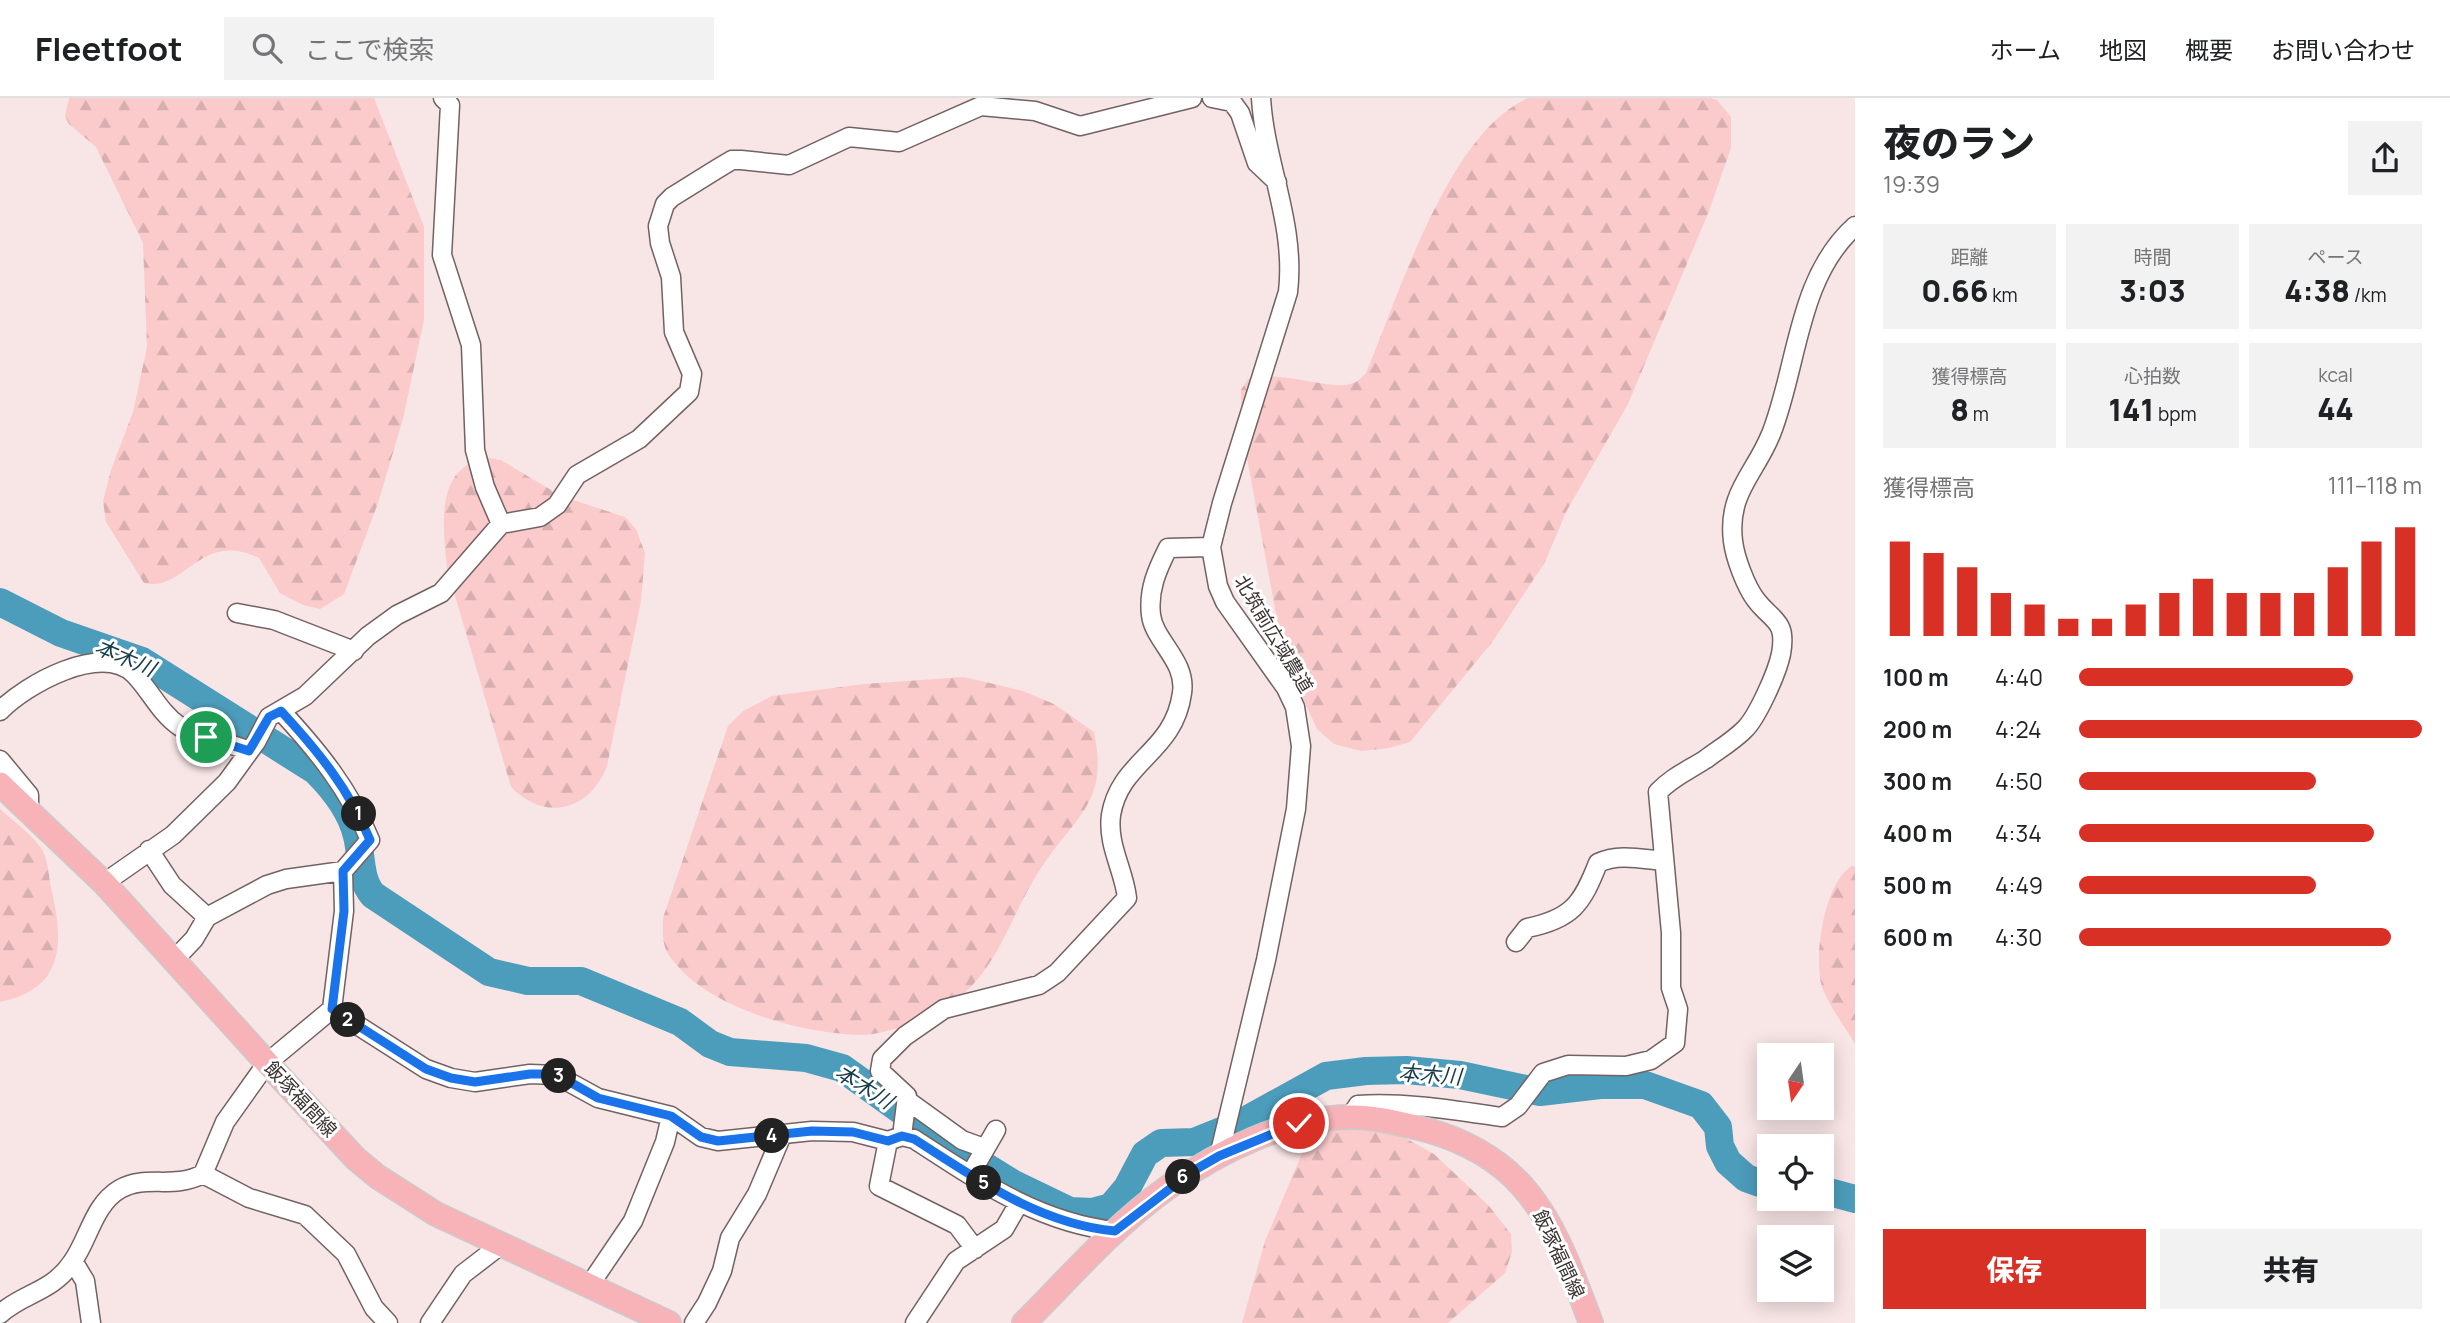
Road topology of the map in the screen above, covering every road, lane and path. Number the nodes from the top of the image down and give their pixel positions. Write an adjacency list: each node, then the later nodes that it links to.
1 (443, 98): 7 (street)
2 (1192, 98): 7 (street)
3 (1212, 98): 5 (street)
4 (1261, 98): 5 (street, 北筑前広域農道)
5 (1277, 182): 8 (street, 北筑前広域農道)
6 (1855, 226): 18 (street)
7 (501, 524): 10 (street)
8 (1211, 547): 26 (street); 32 (street, 北筑前広域農道)
9 (237, 613): 10 (street)
10 (354, 650): 12 (street)
11 (0, 711): 13 (street)
12 (281, 711): 13 (street); 19 (street)
13 (249, 751): 17 (street)
14 (0, 760): 16 (street)
15 (0, 784): 16 (main road, 飯塚福間線)
16 (29, 809): 20 (main road, 飯塚福間線)
17 (149, 850): 20 (street); 21 (street)
18 (1664, 861): 22 (street); 28 (street)
19 (343, 871): 21 (street); 24 (street)
20 (104, 883): 23 (main road, 飯塚福間線)
21 (207, 917): 23 (street)
22 (1516, 942)
23 (174, 960): 25 (main road, 飯塚福間線)
24 (332, 1009): 25 (street); 27 (street)
25 (267, 1063): 34 (street); 38 (main road, 飯塚福間線)
26 (908, 1101): 31 (street); 33 (street)
27 (671, 1116): 30 (street); 41 (street)
28 (1350, 1117): 32 (main road, 飯塚福間線); 50 (main road, 飯塚福間線)
29 (996, 1130): 33 (street)
30 (782, 1135): 31 (street); 47 (street)
31 (895, 1139): 35 (street); 39 (street)
32 (1222, 1145): 37 (main road, 飯塚福間線)
33 (984, 1148): 35 (street)
34 (202, 1174): 40 (street); 44 (street)
35 (970, 1175): 36 (street)
36 (1019, 1203): 37 (street); 39 (street)
37 (1115, 1231): 49 (main road, 飯塚福間線)
38 (502, 1244): 41 (main road, 飯塚福間線); 45 (street)
39 (975, 1249): 48 (street)
40 (73, 1261): 42 (street); 43 (street)
41 (589, 1286): 46 (main road, 飯塚福間線)
42 (0, 1314)
43 (91, 1323)
44 (388, 1323)
45 (430, 1323)
46 (668, 1323)
47 (694, 1323)
48 (915, 1323)
49 (1024, 1323)
50 (1591, 1323)

